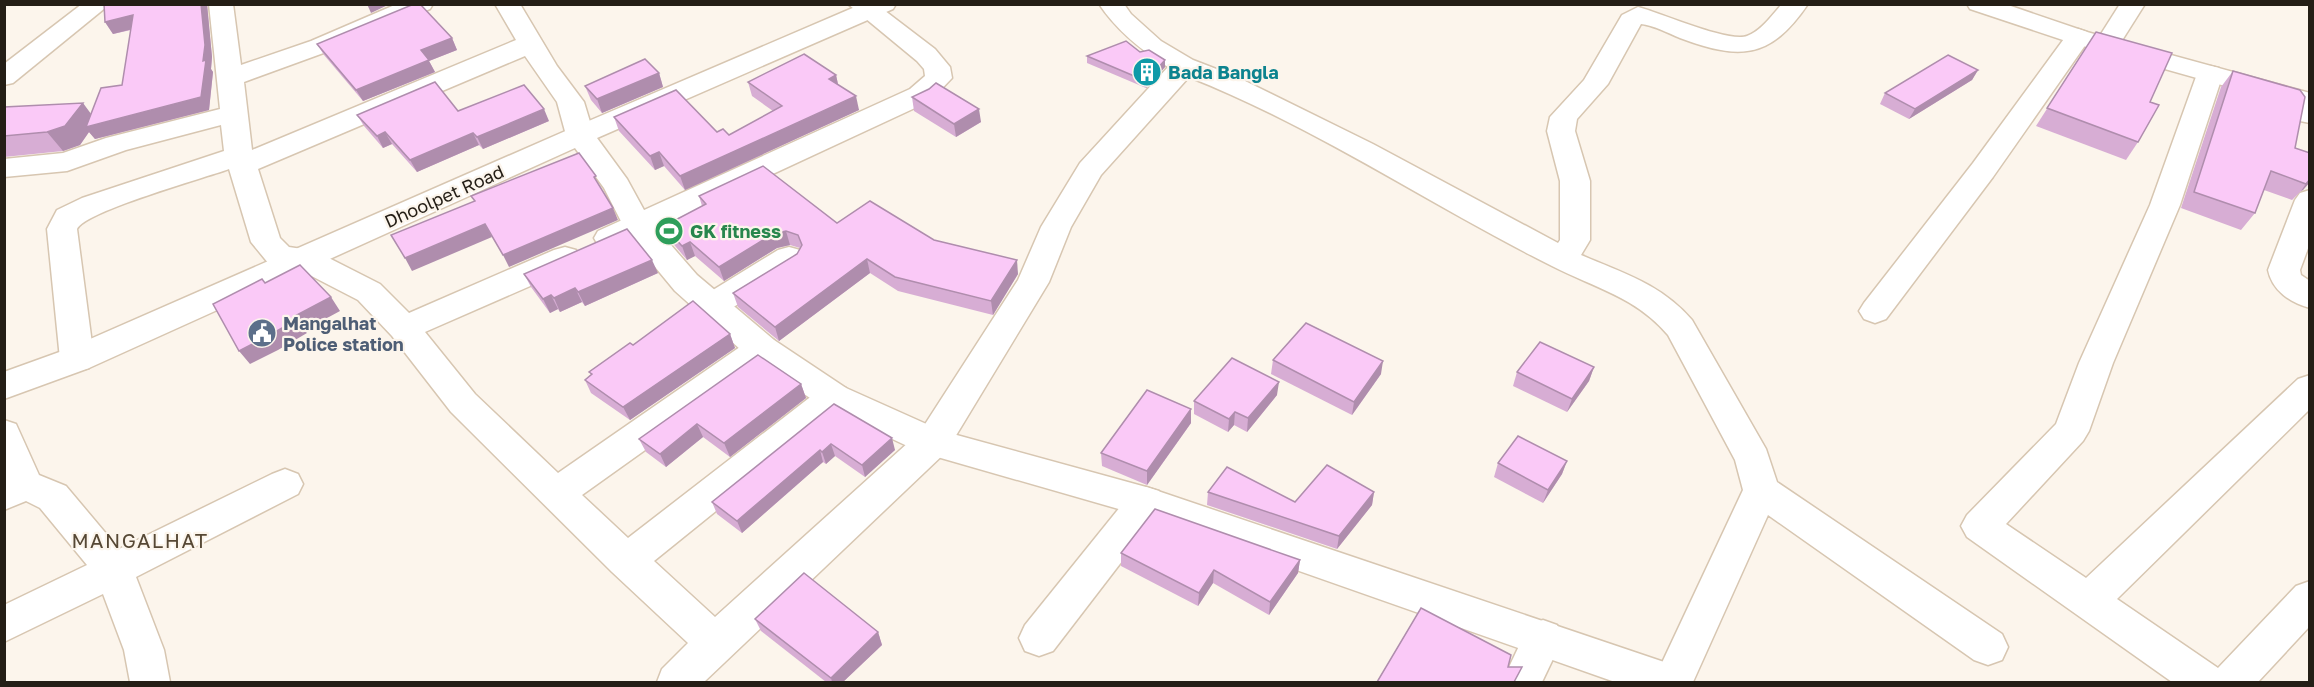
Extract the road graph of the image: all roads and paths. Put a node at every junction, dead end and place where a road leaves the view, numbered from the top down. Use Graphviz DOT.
graph roads {
  1 [pos="98,4"];
  2 [pos="221,4"];
  3 [pos="421,4"];
  4 [pos="507,4"];
  5 [pos="1796,4"];
  6 [pos="1979,4"];
  7 [pos="2133,4"];
  8 [pos="871,7"];
  9 [pos="1122,8"];
  10 [pos="2078,37"];
  11 [pos="532,43"];
  12 [pos="2107,45"];
  13 [pos="1184,66"];
  14 [pos="2210,74"];
  15 [pos="4,78"];
  16 [pos="231,78"];
  17 [pos="2306,106"];
  18 [pos="235,113"];
  19 [pos="580,135"];
  20 [pos="241,161"];
  21 [pos="4,168"];
  22 [pos="2310,200"];
  23 [pos="638,226"];
  24 [pos="789,258"];
  25 [pos="304,259"];
  26 [pos="1563,259"];
  27 [pos="2310,297"];
  28 [pos="711,306"];
  29 [pos="1875,311"];
  30 [pos="404,328"];
  31 [pos="762,349"];
  32 [pos="77,359"];
  33 [pos="4,386"];
  34 [pos="2310,388"];
  35 [pos="834,397"];
  36 [pos="4,434"];
  37 [pos="933,442"];
  38 [pos="285,483"];
  39 [pos="15,490"];
  40 [pos="1761,490"];
  41 [pos="556,494"];
  42 [pos="1146,502"];
  43 [pos="626,561"];
  44 [pos="113,569"];
  45 [pos="2310,598"];
  46 [pos="2089,601"];
  47 [pos="4,626"];
  48 [pos="1039,638"];
  49 [pos="1543,638"];
  50 [pos="715,643"];
  51 [pos="1988,647"];
  52 [pos="150,682"];
  53 [pos="677,682"];
  54 [pos="1522,682"];
  55 [pos="1667,682"];
  56 [pos="1673,682"];
  57 [pos="2205,682"];
  58 [pos="2232,682"];
  1 -- 15 [label="street"];
  2 -- 16 [label="street"];
  3 -- 16 [label="street"];
  4 -- 11 [label="street"];
  5 -- 26 [label="street"];
  6 -- 10 [label="street"];
  7 -- 12 [label="street"];
  8 -- 19 [label="street, Dhoolpet Road"];
  8 -- 23 [label="street"];
  9 -- 13 [label="street"];
  10 -- 12 [label="street"];
  10 -- 29 [label="street"];
  11 -- 19 [label="street"];
  11 -- 20 [label="street"];
  12 -- 14 [label="street"];
  13 -- 26 [label="street"];
  13 -- 37 [label="street"];
  14 -- 17 [label="street"];
  14 -- 46 [label="street"];
  16 -- 18 [label="street"];
  18 -- 20 [label="street"];
  18 -- 21 [label="street"];
  19 -- 23 [label="street"];
  19 -- 25 [label="street, Dhoolpet Road"];
  20 -- 25 [label="street"];
  20 -- 32 [label="street"];
  22 -- 27 [label="street"];
  23 -- 28 [label="street"];
  23 -- 30 [label="street"];
  24 -- 28 [label="street"];
  25 -- 30 [label="street"];
  25 -- 32 [label="street, Dhoolpet Road"];
  26 -- 40 [label="street"];
  28 -- 31 [label="street"];
  30 -- 41 [label="street"];
  31 -- 35 [label="street"];
  31 -- 41 [label="street"];
  32 -- 33 [label="street, Dhoolpet Road"];
  34 -- 46 [label="street"];
  35 -- 37 [label="street"];
  35 -- 43 [label="street"];
  36 -- 39 [label="street"];
  37 -- 42 [label="street"];
  37 -- 50 [label="street"];
  38 -- 44 [label="street"];
  39 -- 44 [label="street"];
  40 -- 51 [label="street"];
  40 -- 56 [label="street"];
  41 -- 43 [label="street"];
  42 -- 48 [label="street"];
  42 -- 49 [label="street"];
  43 -- 50 [label="street"];
  44 -- 47 [label="street"];
  44 -- 52 [label="street"];
  45 -- 58 [label="street"];
  46 -- 57 [label="street"];
  49 -- 54 [label="street"];
  49 -- 55 [label="street"];
  50 -- 53 [label="street"];
}
